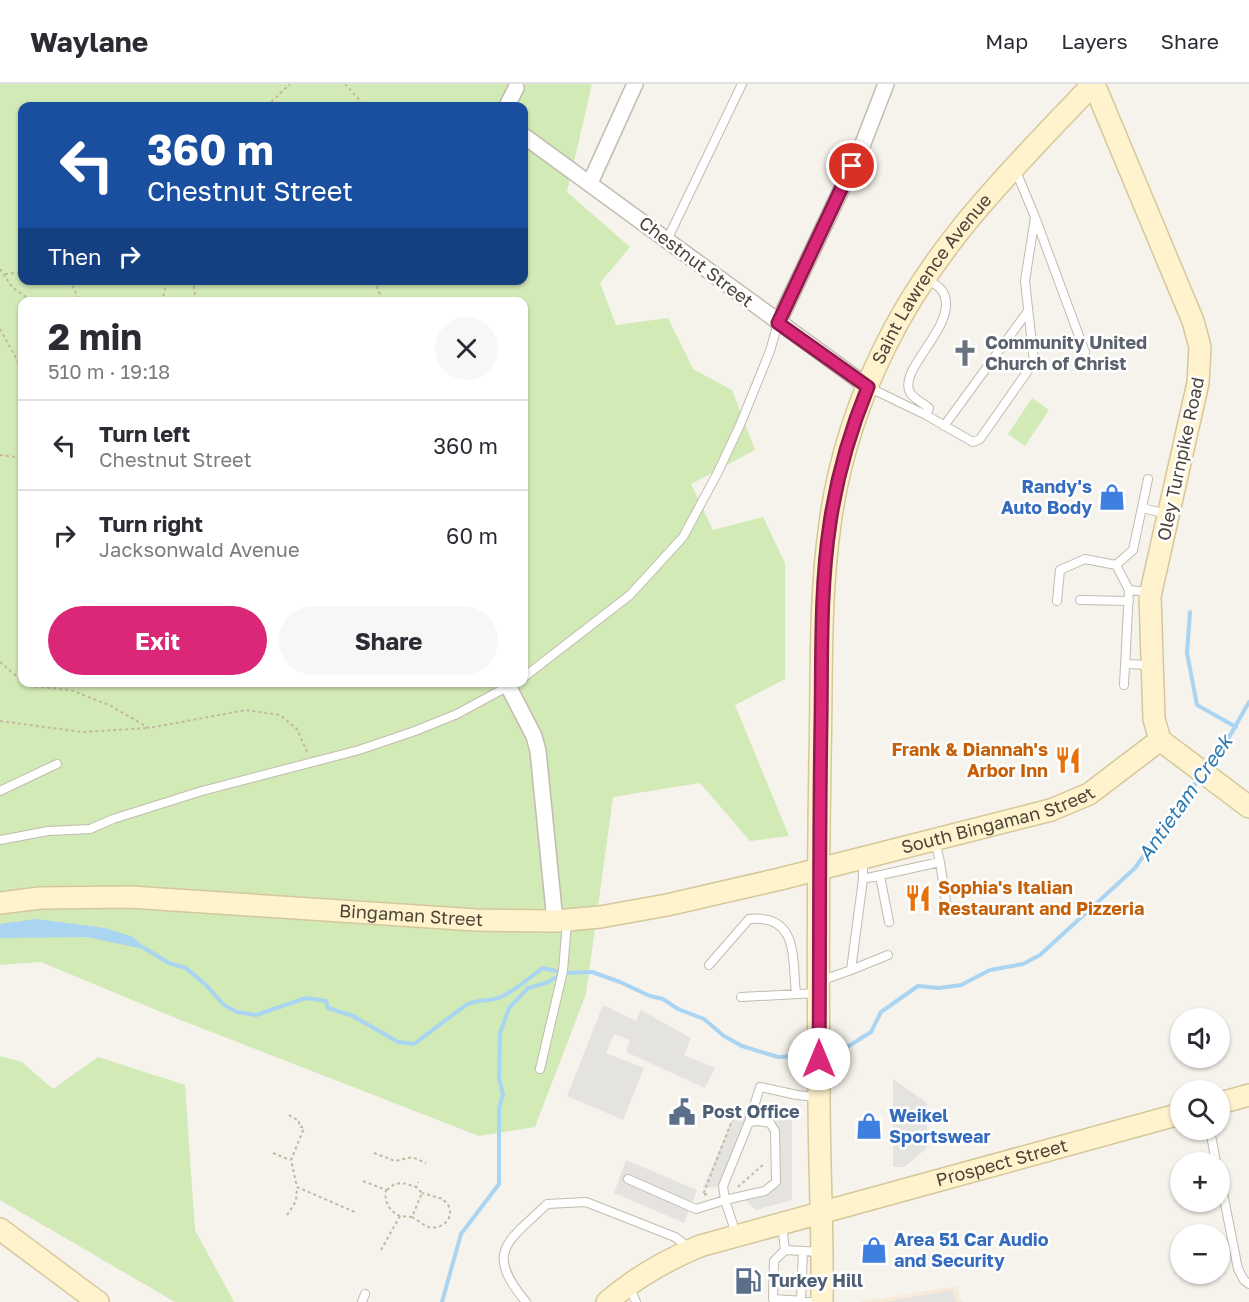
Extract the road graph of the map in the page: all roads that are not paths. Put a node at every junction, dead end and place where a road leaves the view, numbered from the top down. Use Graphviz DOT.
graph roads {
  1 [pos="635,84"];
  2 [pos="742,84"];
  3 [pos="886,84"];
  4 [pos="1094,84"];
  5 [pos="516,88"];
  6 [pos="509,102"];
  7 [pos="528,139"];
  8 [pos="1015,168"];
  9 [pos="590,183"];
  10 [pos="1035,217"];
  11 [pos="667,240"];
  12 [pos="924,277"];
  13 [pos="1028,311"];
  14 [pos="778,323"];
  15 [pos="1084,352"];
  16 [pos="868,387"];
  17 [pos="926,415"];
  18 [pos="944,426"];
  19 [pos="1148,479"];
  20 [pos="1142,508"];
  21 [pos="1169,514"];
  22 [pos="1116,565"];
  23 [pos="1130,590"];
  24 [pos="1152,592"];
  25 [pos="1080,600"];
  26 [pos="1057,601"];
  27 [pos="1129,601"];
  28 [pos="1125,664"];
  29 [pos="1152,666"];
  30 [pos="528,674"];
  31 [pos="1124,685"];
  32 [pos="505,687"];
  33 [pos="511,687"];
  34 [pos="1160,740"];
  35 [pos="57,764"];
  36 [pos="0,791"];
  37 [pos="1249,807"];
  38 [pos="0,840"];
  39 [pos="934,840"];
  40 [pos="863,858"];
  41 [pos="939,862"];
  42 [pos="819,868"];
  43 [pos="880,876"];
  44 [pos="863,879"];
  45 [pos="0,903"];
  46 [pos="947,908"];
  47 [pos="561,920"];
  48 [pos="889,922"];
  49 [pos="888,955"];
  50 [pos="709,965"];
  51 [pos="851,970"];
  52 [pos="819,987"];
  53 [pos="796,994"];
  54 [pos="741,998"];
  55 [pos="540,1069"];
  56 [pos="819,1087"];
  57 [pos="1249,1095"];
  58 [pos="1230,1101"];
  59 [pos="1170,1117"];
  60 [pos="749,1122"];
  61 [pos="628,1179"];
  62 [pos="725,1200"];
  63 [pos="823,1212"];
  64 [pos="1227,1212"];
  65 [pos="781,1223"];
  66 [pos="0,1229"];
  67 [pos="736,1236"];
  68 [pos="691,1250"];
  69 [pos="785,1250"];
  70 [pos="813,1252"];
  71 [pos="1249,1284"];
  72 [pos="633,1293"];
  73 [pos="98,1302"];
  74 [pos="526,1302"];
  75 [pos="607,1302"];
  76 [pos="815,1302"];
  1 -- 9 [label="street"];
  2 -- 11 [label="lane"];
  3 -- 14 [label="street"];
  4 -- 8 [label="street, Saint Lawrence Avenue"];
  4 -- 21 [label="street, Oley Turnpike Road"];
  5 -- 6 [label="street"];
  7 -- 9 [label="street, Chestnut Street"];
  8 -- 10 [label="lane"];
  8 -- 12 [label="street, Saint Lawrence Avenue"];
  9 -- 11 [label="street, Chestnut Street"];
  10 -- 13 [label="lane"];
  10 -- 15 [label="lane"];
  11 -- 14 [label="street, Chestnut Street"];
  12 -- 16 [label="street, Saint Lawrence Avenue"];
  12 -- 17 [label="lane"];
  13 -- 18 [label="lane"];
  13 -- 18 [label="lane"];
  14 -- 16 [label="street, Chestnut Street"];
  14 -- 30 [label="lane"];
  16 -- 17 [label="lane"];
  16 -- 42 [label="street, Saint Lawrence Avenue"];
  17 -- 18 [label="lane"];
  19 -- 20 [label="lane"];
  20 -- 21 [label="lane"];
  20 -- 22 [label="lane"];
  21 -- 24 [label="street, Oley Turnpike Road"];
  22 -- 23 [label="lane"];
  22 -- 26 [label="lane"];
  23 -- 24 [label="lane"];
  23 -- 27 [label="lane"];
  24 -- 29 [label="street, Oley Turnpike Road"];
  25 -- 27 [label="lane"];
  27 -- 28 [label="lane"];
  28 -- 29 [label="lane"];
  28 -- 31 [label="lane"];
  29 -- 34 [label="street, Oley Turnpike Road"];
  32 -- 38 [label="lane"];
  33 -- 47 [label="street"];
  34 -- 37 [label="street"];
  34 -- 39 [label="street, South Bingaman Street"];
  35 -- 36 [label="lane"];
  39 -- 40 [label="street, South Bingaman Street"];
  39 -- 41 [label="lane"];
  40 -- 42 [label="street, South Bingaman Street"];
  40 -- 44 [label="lane"];
  41 -- 43 [label="lane"];
  41 -- 46 [label="lane"];
  42 -- 47 [label="street, Bingaman Street"];
  42 -- 52 [label="street, Saint Lawrence Avenue"];
  43 -- 44 [label="lane"];
  43 -- 48 [label="lane"];
  44 -- 51 [label="lane"];
  45 -- 47 [label="street, Bingaman Street"];
  47 -- 55 [label="lane"];
  49 -- 51 [label="lane"];
  50 -- 53 [label="lane"];
  51 -- 52 [label="lane"];
  52 -- 53 [label="lane"];
  52 -- 56 [label="street, Saint Lawrence Avenue"];
  53 -- 54 [label="lane"];
  56 -- 60 [label="lane"];
  56 -- 63 [label="street, Saint Lawrence Avenue"];
  57 -- 58 [label="street"];
  59 -- 63 [label="street, Prospect Street"];
  60 -- 62 [label="lane"];
  60 -- 62 [label="lane"];
  61 -- 62 [label="lane"];
  62 -- 67 [label="lane"];
  63 -- 65 [label="street, Prospect Street"];
  63 -- 70 [label="street, Saint Lawrence Avenue"];
  64 -- 71 [label="lane"];
  65 -- 67 [label="street, Prospect Street"];
  65 -- 69 [label="lane"];
  66 -- 73 [label="street"];
  67 -- 68 [label="street, Prospect Street"];
  68 -- 72 [label="street, Prospect Street"];
  68 -- 74 [label="lane"];
  69 -- 70 [label="lane"];
  69 -- 76 [label="lane"];
  70 -- 76 [label="street, Saint Lawrence Avenue"];
  72 -- 75 [label="street, Prospect Street"];
}
